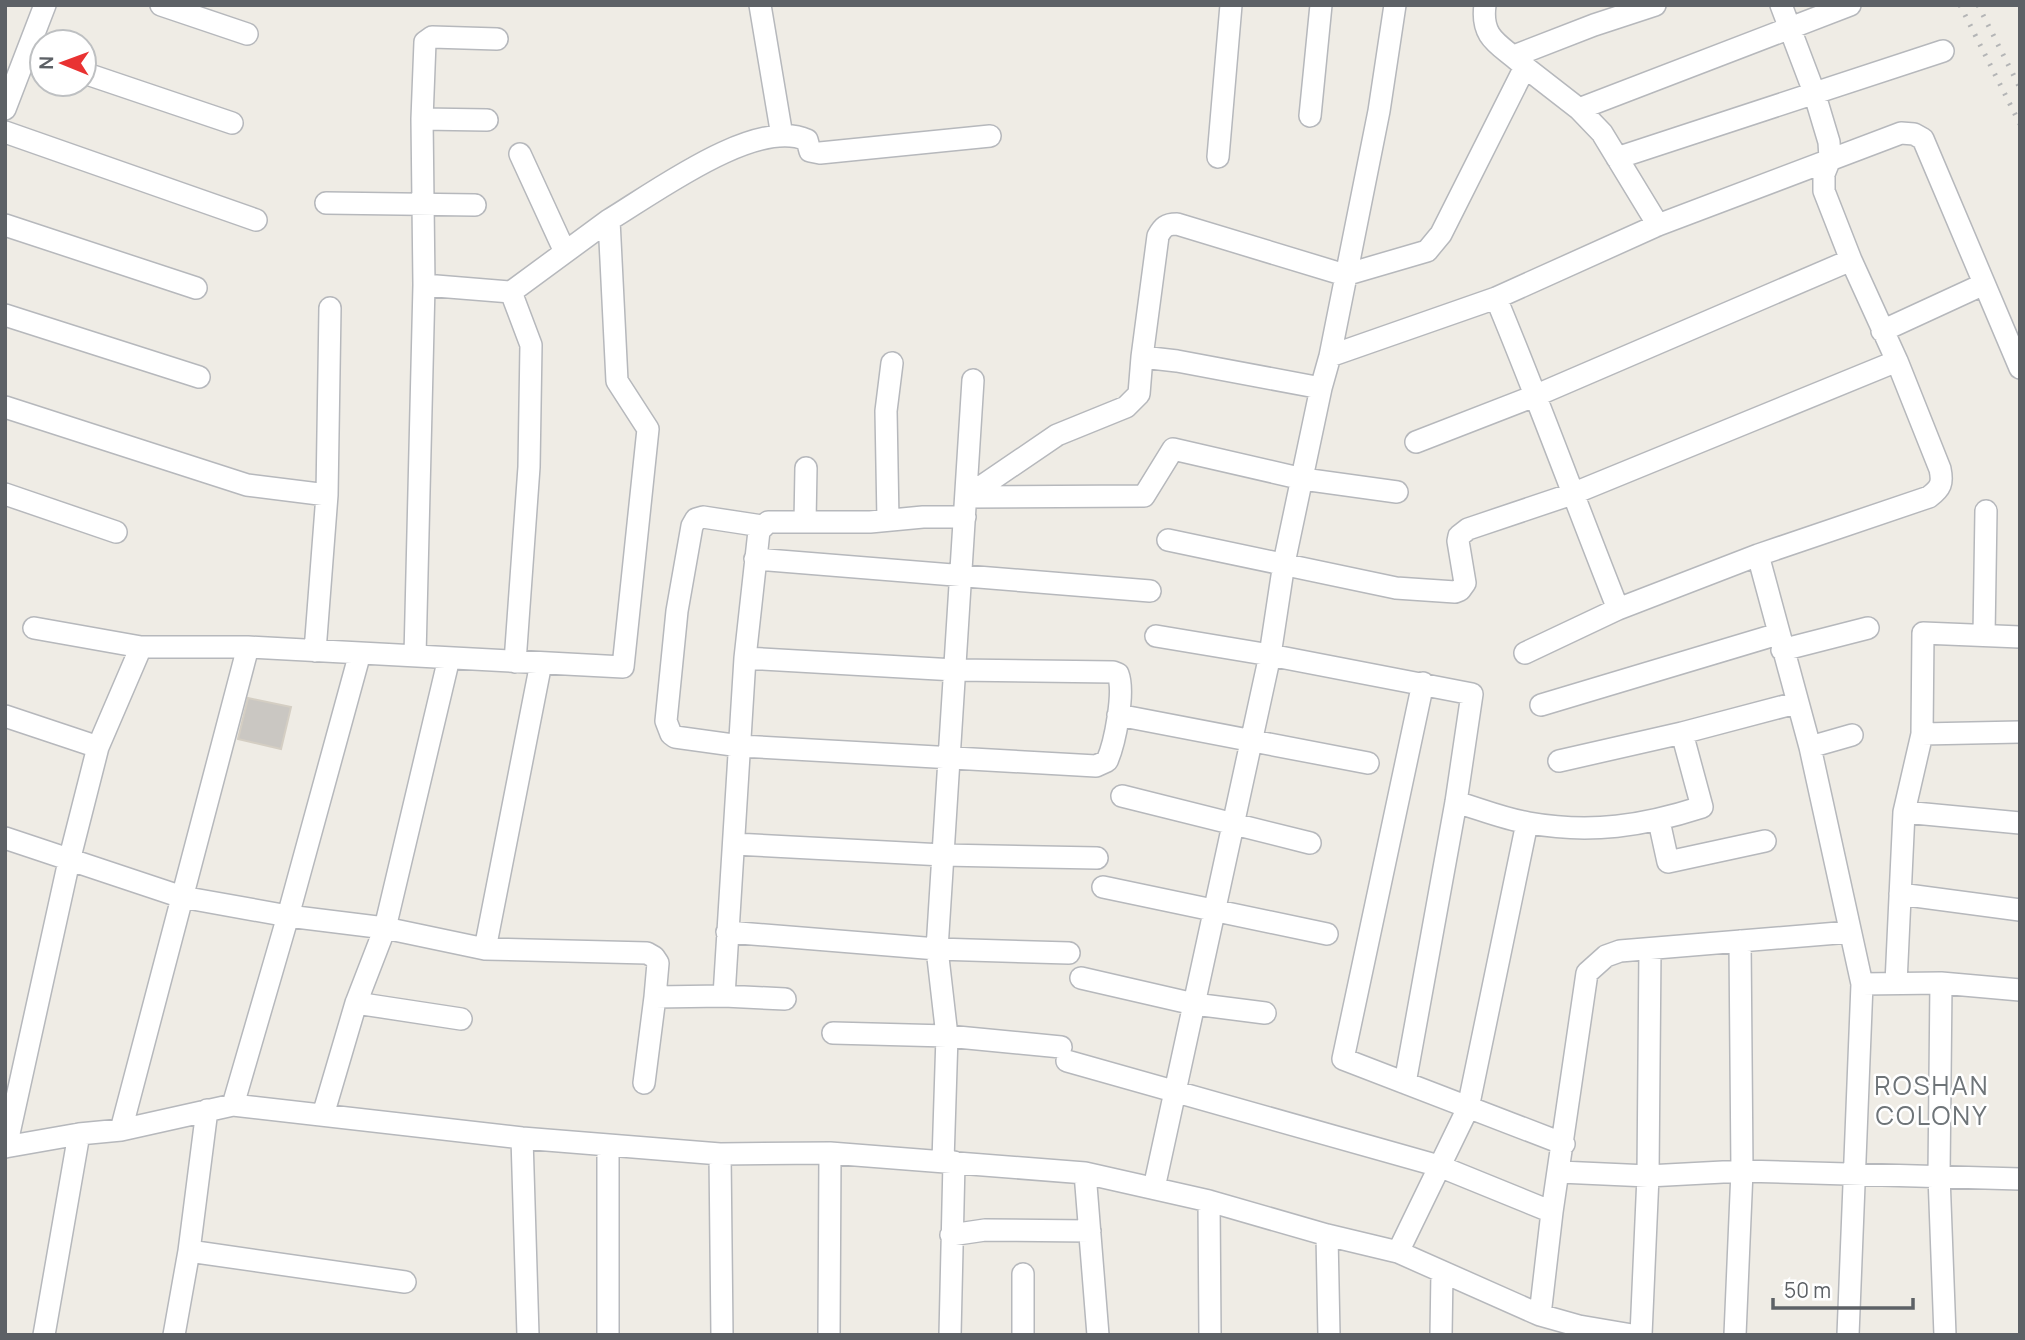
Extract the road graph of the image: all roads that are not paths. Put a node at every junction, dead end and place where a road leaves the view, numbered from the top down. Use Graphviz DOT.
graph roads {
  1 [pos="45,5"];
  2 [pos="161,5"];
  3 [pos="760,5"];
  4 [pos="1231,5"];
  5 [pos="1321,5"];
  6 [pos="1395,5"];
  7 [pos="1485,5"];
  8 [pos="1655,5"];
  9 [pos="1781,5"];
  10 [pos="1850,5"];
  11 [pos="1789,27"];
  12 [pos="40,28"];
  13 [pos="247,34"];
  14 [pos="497,39"];
  15 [pos="1943,51"];
  16 [pos="1519,62"];
  17 [pos="28,67"];
  18 [pos="98,78"];
  19 [pos="1814,92"];
  20 [pos="5,109"];
  21 [pos="1579,109"];
  22 [pos="1310,116"];
  23 [pos="422,119"];
  24 [pos="487,121"];
  25 [pos="232,122"];
  26 [pos="5,132"];
  27 [pos="782,136"];
  28 [pos="990,136"];
  29 [pos="520,154"];
  30 [pos="1218,157"];
  31 [pos="1617,158"];
  32 [pos="1830,159"];
  33 [pos="326,202"];
  34 [pos="423,204"];
  35 [pos="475,205"];
  36 [pos="256,220"];
  37 [pos="610,220"];
  38 [pos="5,225"];
  39 [pos="1658,225"];
  40 [pos="565,252"];
  41 [pos="1851,260"];
  42 [pos="1345,275"];
  43 [pos="1984,284"];
  44 [pos="424,285"];
  45 [pos="196,288"];
  46 [pos="511,292"];
  47 [pos="1496,298"];
  48 [pos="330,308"];
  49 [pos="5,315"];
  50 [pos="1882,331"];
  51 [pos="1330,356"];
  52 [pos="1142,357"];
  53 [pos="1897,361"];
  54 [pos="892,363"];
  55 [pos="2020,368"];
  56 [pos="199,377"];
  57 [pos="973,380"];
  58 [pos="1321,388"];
  59 [pos="1537,395"];
  60 [pos="5,407"];
  61 [pos="1416,442"];
  62 [pos="806,468"];
  63 [pos="1303,479"];
  64 [pos="1398,492"];
  65 [pos="5,494"];
  66 [pos="1572,494"];
  67 [pos="327,495"];
  68 [pos="965,507"];
  69 [pos="1986,511"];
  70 [pos="888,520"];
  71 [pos="805,522"];
  72 [pos="762,526"];
  73 [pos="116,532"];
  74 [pos="1168,540"];
  75 [pos="1758,555"];
  76 [pos="755,559"];
  77 [pos="1284,563"];
  78 [pos="961,576"];
  79 [pos="1150,591"];
  80 [pos="1618,609"];
  81 [pos="34,628"];
  82 [pos="1868,628"];
  83 [pos="1984,635"];
  84 [pos="1156,636"];
  85 [pos="2020,637"];
  86 [pos="1780,642"];
  87 [pos="141,647"];
  88 [pos="248,647"];
  89 [pos="315,651"];
  90 [pos="360,653"];
  91 [pos="1525,653"];
  92 [pos="1270,655"];
  93 [pos="415,656"];
  94 [pos="449,658"];
  95 [pos="745,658"];
  96 [pos="515,662"];
  97 [pos="541,663"];
  98 [pos="955,670"];
  99 [pos="1423,683"];
  100 [pos="1796,703"];
  101 [pos="1541,705"];
  102 [pos="5,716"];
  103 [pos="1118,716"];
  104 [pos="2020,732"];
  105 [pos="1682,733"];
  106 [pos="1922,734"];
  107 [pos="1852,735"];
  108 [pos="1252,739"];
  109 [pos="740,746"];
  110 [pos="98,747"];
  111 [pos="1810,747"];
  112 [pos="950,757"];
  113 [pos="1559,761"];
  114 [pos="1368,763"];
  115 [pos="1122,796"];
  116 [pos="1456,802"];
  117 [pos="1903,812"];
  118 [pos="1659,821"];
  119 [pos="1527,823"];
  120 [pos="2020,823"];
  121 [pos="1234,824"];
  122 [pos="5,838"];
  123 [pos="1765,841"];
  124 [pos="1310,843"];
  125 [pos="734,844"];
  126 [pos="943,855"];
  127 [pos="1097,858"];
  128 [pos="69,861"];
  129 [pos="1103,887"];
  130 [pos="1900,894"];
  131 [pos="181,897"];
  132 [pos="1214,910"];
  133 [pos="2020,910"];
  134 [pos="288,916"];
  135 [pos="385,928"];
  136 [pos="727,932"];
  137 [pos="1850,932"];
  138 [pos="1327,934"];
  139 [pos="1740,941"];
  140 [pos="937,948"];
  141 [pos="485,949"];
  142 [pos="1650,949"];
  143 [pos="1069,953"];
  144 [pos="1081,978"];
  145 [pos="1896,983"];
  146 [pos="1941,983"];
  147 [pos="1862,984"];
  148 [pos="2020,990"];
  149 [pos="724,996"];
  150 [pos="655,997"];
  151 [pos="785,999"];
  152 [pos="356,1003"];
  153 [pos="1194,1004"];
  154 [pos="1265,1013"];
  155 [pos="461,1018"];
  156 [pos="833,1033"];
  157 [pos="947,1036"];
  158 [pos="645,1083"];
  159 [pos="1405,1083"];
  160 [pos="1176,1090"];
  161 [pos="233,1104"];
  162 [pos="1468,1108"];
  163 [pos="207,1110"];
  164 [pos="323,1115"];
  165 [pos="121,1130"];
  166 [pos="79,1134"];
  167 [pos="522,1138"];
  168 [pos="608,1144"];
  169 [pos="1564,1144"];
  170 [pos="6,1147"];
  171 [pos="830,1153"];
  172 [pos="720,1154"];
  173 [pos="948,1162"];
  174 [pos="1438,1166"];
  175 [pos="1742,1171"];
  176 [pos="1560,1172"];
  177 [pos="1085,1173"];
  178 [pos="1854,1173"];
  179 [pos="1648,1176"];
  180 [pos="1939,1176"];
  181 [pos="2020,1179"];
  182 [pos="1154,1188"];
  183 [pos="1209,1201"];
  184 [pos="1552,1212"];
  185 [pos="1090,1231"];
  186 [pos="951,1235"];
  187 [pos="1327,1236"];
  188 [pos="189,1251"];
  189 [pos="1398,1252"];
  190 [pos="1442,1272"];
  191 [pos="1023,1274"];
  192 [pos="405,1282"];
  193 [pos="1540,1315"];
  194 [pos="1579,1330"];
  195 [pos="44,1335"];
  196 [pos="174,1335"];
  197 [pos="528,1335"];
  198 [pos="608,1335"];
  199 [pos="722,1335"];
  200 [pos="829,1335"];
  201 [pos="950,1335"];
  202 [pos="1023,1335"];
  203 [pos="1098,1335"];
  204 [pos="1210,1335"];
  205 [pos="1329,1335"];
  206 [pos="1441,1335"];
  207 [pos="1632,1335"];
  208 [pos="1640,1335"];
  209 [pos="1735,1335"];
  210 [pos="1848,1335"];
  211 [pos="1945,1335"];
  1 -- 12 [label="street"];
  2 -- 13 [label="street"];
  3 -- 27 [label="street"];
  4 -- 30 [label="street"];
  5 -- 22 [label="street"];
  6 -- 42 [label="street"];
  7 -- 16 [label="street"];
  8 -- 16 [label="street"];
  9 -- 11 [label="street"];
  10 -- 11 [label="street"];
  11 -- 19 [label="street"];
  11 -- 21 [label="street"];
  14 -- 23 [label="street"];
  15 -- 19 [label="street"];
  16 -- 21 [label="street"];
  16 -- 42 [label="street"];
  17 -- 20 [label="street"];
  18 -- 25 [label="street"];
  19 -- 31 [label="street"];
  19 -- 32 [label="street"];
  21 -- 31 [label="street"];
  23 -- 24 [label="street"];
  23 -- 34 [label="street"];
  26 -- 36 [label="street"];
  27 -- 28 [label="street"];
  27 -- 37 [label="street"];
  29 -- 40 [label="street"];
  31 -- 39 [label="street"];
  32 -- 39 [label="street"];
  32 -- 41 [label="street"];
  32 -- 43 [label="street"];
  33 -- 34 [label="street"];
  34 -- 35 [label="street"];
  34 -- 44 [label="street"];
  37 -- 40 [label="street"];
  37 -- 97 [label="street"];
  38 -- 45 [label="street"];
  39 -- 47 [label="street"];
  40 -- 46 [label="street"];
  41 -- 50 [label="street"];
  41 -- 59 [label="street"];
  42 -- 51 [label="street"];
  42 -- 52 [label="street"];
  43 -- 50 [label="street"];
  43 -- 55 [label="street"];
  44 -- 46 [label="street"];
  44 -- 93 [label="street"];
  46 -- 96 [label="street"];
  47 -- 51 [label="street"];
  47 -- 59 [label="street"];
  48 -- 67 [label="street"];
  49 -- 56 [label="street"];
  50 -- 53 [label="street"];
  51 -- 58 [label="street"];
  52 -- 58 [label="street"];
  52 -- 68 [label="street"];
  53 -- 66 [label="street"];
  53 -- 75 [label="street"];
  54 -- 70 [label="street"];
  57 -- 68 [label="street"];
  58 -- 63 [label="street"];
  59 -- 61 [label="street"];
  59 -- 66 [label="street"];
  60 -- 67 [label="street"];
  62 -- 71 [label="street"];
  63 -- 64 [label="street"];
  63 -- 68 [label="street"];
  63 -- 77 [label="street"];
  65 -- 73 [label="street"];
  66 -- 77 [label="street"];
  66 -- 80 [label="street"];
  67 -- 89 [label="street"];
  68 -- 70 [label="street"];
  68 -- 78 [label="street"];
  69 -- 83 [label="street"];
  70 -- 71 [label="street"];
  71 -- 72 [label="street"];
  72 -- 76 [label="street"];
  72 -- 109 [label="street"];
  74 -- 77 [label="street"];
  75 -- 80 [label="street"];
  75 -- 86 [label="street"];
  76 -- 78 [label="street"];
  76 -- 95 [label="street"];
  77 -- 92 [label="street"];
  78 -- 79 [label="street"];
  78 -- 98 [label="street"];
  80 -- 91 [label="street"];
  81 -- 87 [label="street"];
  82 -- 86 [label="street"];
  83 -- 85 [label="street"];
  83 -- 106 [label="street"];
  84 -- 92 [label="street"];
  86 -- 100 [label="street"];
  86 -- 101 [label="street"];
  87 -- 88 [label="street"];
  87 -- 110 [label="street"];
  88 -- 89 [label="street"];
  88 -- 131 [label="street"];
  89 -- 90 [label="street"];
  90 -- 93 [label="street"];
  90 -- 134 [label="street"];
  92 -- 99 [label="street"];
  92 -- 108 [label="street"];
  93 -- 94 [label="street"];
  94 -- 96 [label="street"];
  94 -- 135 [label="street"];
  95 -- 98 [label="street"];
  95 -- 109 [label="street"];
  96 -- 97 [label="street"];
  97 -- 141 [label="street"];
  98 -- 103 [label="street"];
  98 -- 112 [label="street"];
  99 -- 116 [label="street"];
  99 -- 159 [label="street"];
  100 -- 105 [label="street"];
  100 -- 111 [label="street"];
  102 -- 110 [label="street"];
  103 -- 108 [label="street"];
  103 -- 112 [label="street"];
  104 -- 106 [label="street"];
  105 -- 113 [label="street"];
  105 -- 118 [label="street"];
  106 -- 117 [label="street"];
  107 -- 111 [label="street"];
  108 -- 114 [label="street"];
  108 -- 121 [label="street"];
  109 -- 112 [label="street"];
  109 -- 125 [label="street"];
  110 -- 128 [label="street"];
  111 -- 137 [label="street"];
  112 -- 126 [label="street"];
  115 -- 121 [label="street"];
  116 -- 119 [label="street"];
  116 -- 159 [label="street"];
  117 -- 120 [label="street"];
  117 -- 130 [label="street"];
  118 -- 119 [label="street"];
  118 -- 123 [label="street"];
  119 -- 162 [label="street"];
  121 -- 124 [label="street"];
  121 -- 132 [label="street"];
  122 -- 128 [label="street"];
  125 -- 126 [label="street"];
  125 -- 136 [label="street"];
  126 -- 127 [label="street"];
  126 -- 140 [label="street"];
  128 -- 131 [label="street"];
  128 -- 170 [label="street"];
  129 -- 132 [label="street"];
  130 -- 133 [label="street"];
  130 -- 145 [label="street"];
  131 -- 134 [label="street"];
  131 -- 165 [label="street"];
  132 -- 138 [label="street"];
  132 -- 153 [label="street"];
  134 -- 135 [label="street"];
  134 -- 161 [label="street"];
  135 -- 141 [label="street"];
  135 -- 152 [label="street"];
  136 -- 140 [label="street"];
  136 -- 149 [label="street"];
  137 -- 139 [label="street"];
  137 -- 147 [label="street"];
  139 -- 142 [label="street"];
  139 -- 175 [label="street"];
  140 -- 143 [label="street"];
  140 -- 157 [label="street"];
  141 -- 150 [label="street"];
  142 -- 169 [label="street"];
  142 -- 179 [label="street"];
  144 -- 153 [label="street"];
  145 -- 146 [label="street"];
  145 -- 147 [label="street"];
  146 -- 148 [label="street"];
  146 -- 180 [label="street"];
  147 -- 178 [label="street"];
  149 -- 150 [label="street"];
  149 -- 151 [label="street"];
  150 -- 158 [label="street"];
  152 -- 155 [label="street"];
  152 -- 164 [label="street"];
  153 -- 154 [label="street"];
  153 -- 160 [label="street"];
  156 -- 157 [label="street"];
  157 -- 160 [label="street"];
  157 -- 173 [label="street"];
  159 -- 162 [label="street"];
  160 -- 174 [label="street"];
  160 -- 182 [label="street"];
  161 -- 163 [label="street"];
  161 -- 164 [label="street"];
  162 -- 169 [label="street"];
  162 -- 174 [label="street"];
  163 -- 165 [label="street"];
  163 -- 188 [label="street"];
  164 -- 167 [label="street"];
  165 -- 166 [label="street"];
  166 -- 170 [label="street"];
  166 -- 195 [label="street"];
  167 -- 168 [label="street"];
  167 -- 197 [label="street"];
  168 -- 172 [label="street"];
  168 -- 198 [label="street"];
  169 -- 176 [label="street"];
  171 -- 172 [label="street"];
  171 -- 173 [label="street"];
  171 -- 200 [label="street"];
  172 -- 199 [label="street"];
  173 -- 177 [label="street"];
  173 -- 186 [label="street"];
  174 -- 184 [label="street"];
  174 -- 189 [label="street"];
  175 -- 178 [label="street"];
  175 -- 179 [label="street"];
  175 -- 209 [label="street"];
  176 -- 179 [label="street"];
  176 -- 184 [label="street"];
  177 -- 182 [label="street"];
  177 -- 185 [label="street"];
  178 -- 180 [label="street"];
  178 -- 210 [label="street"];
  179 -- 208 [label="street"];
  180 -- 181 [label="street"];
  180 -- 211 [label="street"];
  182 -- 183 [label="street"];
  183 -- 187 [label="street"];
  183 -- 204 [label="street"];
  184 -- 193 [label="street"];
  185 -- 186 [label="street"];
  185 -- 203 [label="street"];
  186 -- 201 [label="street"];
  187 -- 189 [label="street"];
  187 -- 205 [label="street"];
  188 -- 192 [label="street"];
  188 -- 196 [label="street"];
  189 -- 190 [label="street"];
  190 -- 193 [label="street"];
  190 -- 206 [label="street"];
  191 -- 202 [label="street"];
  193 -- 194 [label="street"];
  194 -- 207 [label="street"];
}
